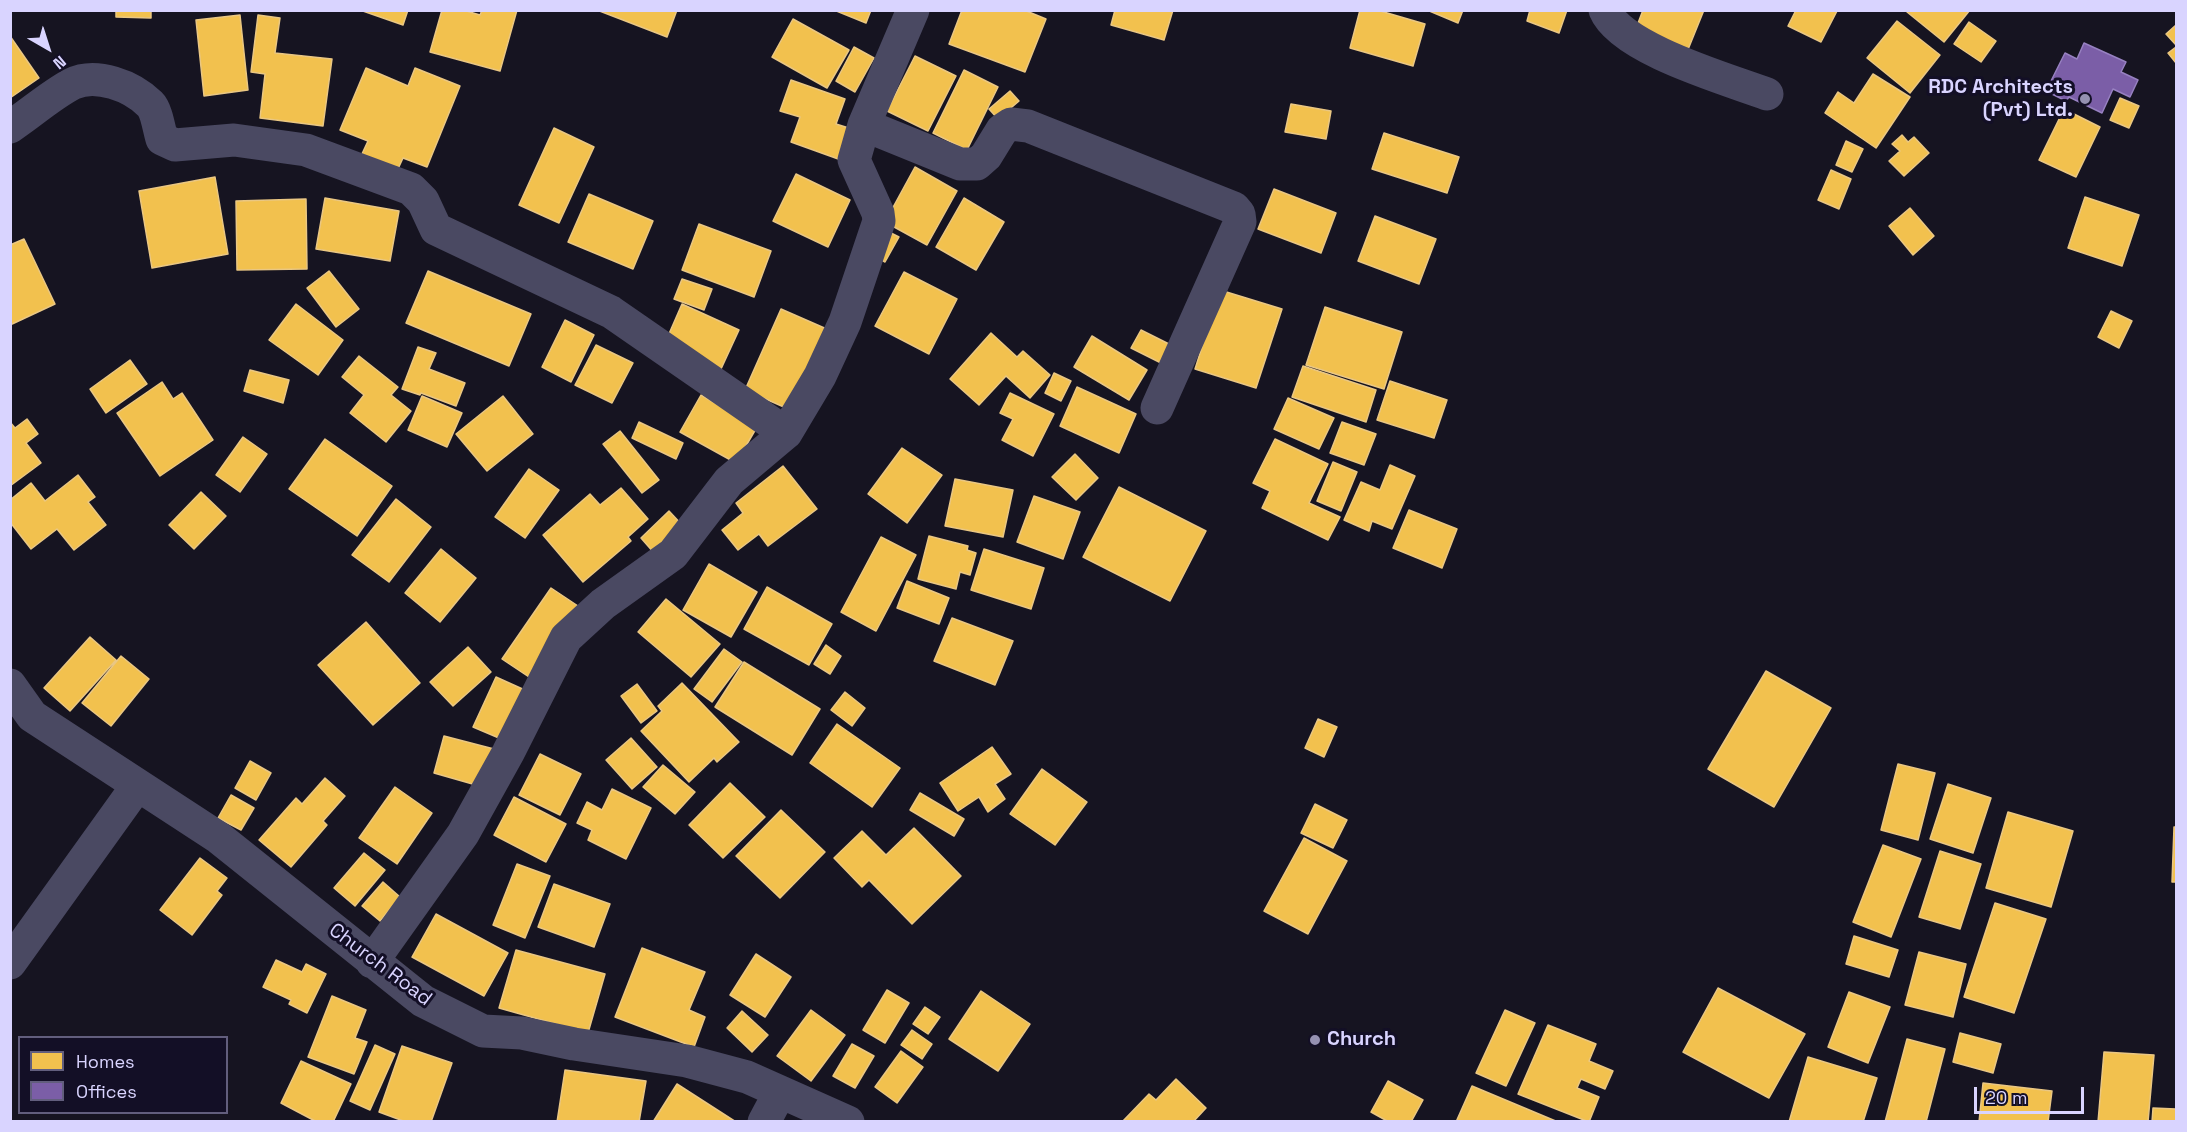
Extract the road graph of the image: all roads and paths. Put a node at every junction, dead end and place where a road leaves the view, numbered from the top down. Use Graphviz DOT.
graph roads {
  1 [pos="913,10"];
  2 [pos="1605,10"];
  3 [pos="1767,94"];
  4 [pos="864,125"];
  5 [pos="10,127"];
  6 [pos="1157,408"];
  7 [pos="786,433"];
  8 [pos="10,685"];
  9 [pos="137,786"];
  10 [pos="372,962"];
  11 [pos="10,963"];
  12 [pos="780,1092"];
  13 [pos="764,1122"];
  14 [pos="848,1122"];
  1 -- 4 [label="street"];
  2 -- 3 [label="street"];
  4 -- 6 [label="street"];
  4 -- 7 [label="street"];
  5 -- 7 [label="street"];
  7 -- 10 [label="street"];
  8 -- 9 [label="street, Church Road"];
  9 -- 10 [label="street, Church Road"];
  9 -- 11 [label="street"];
  10 -- 12 [label="street, Church Road"];
  12 -- 13 [label="street"];
  12 -- 14 [label="street, Church Road"];
}
